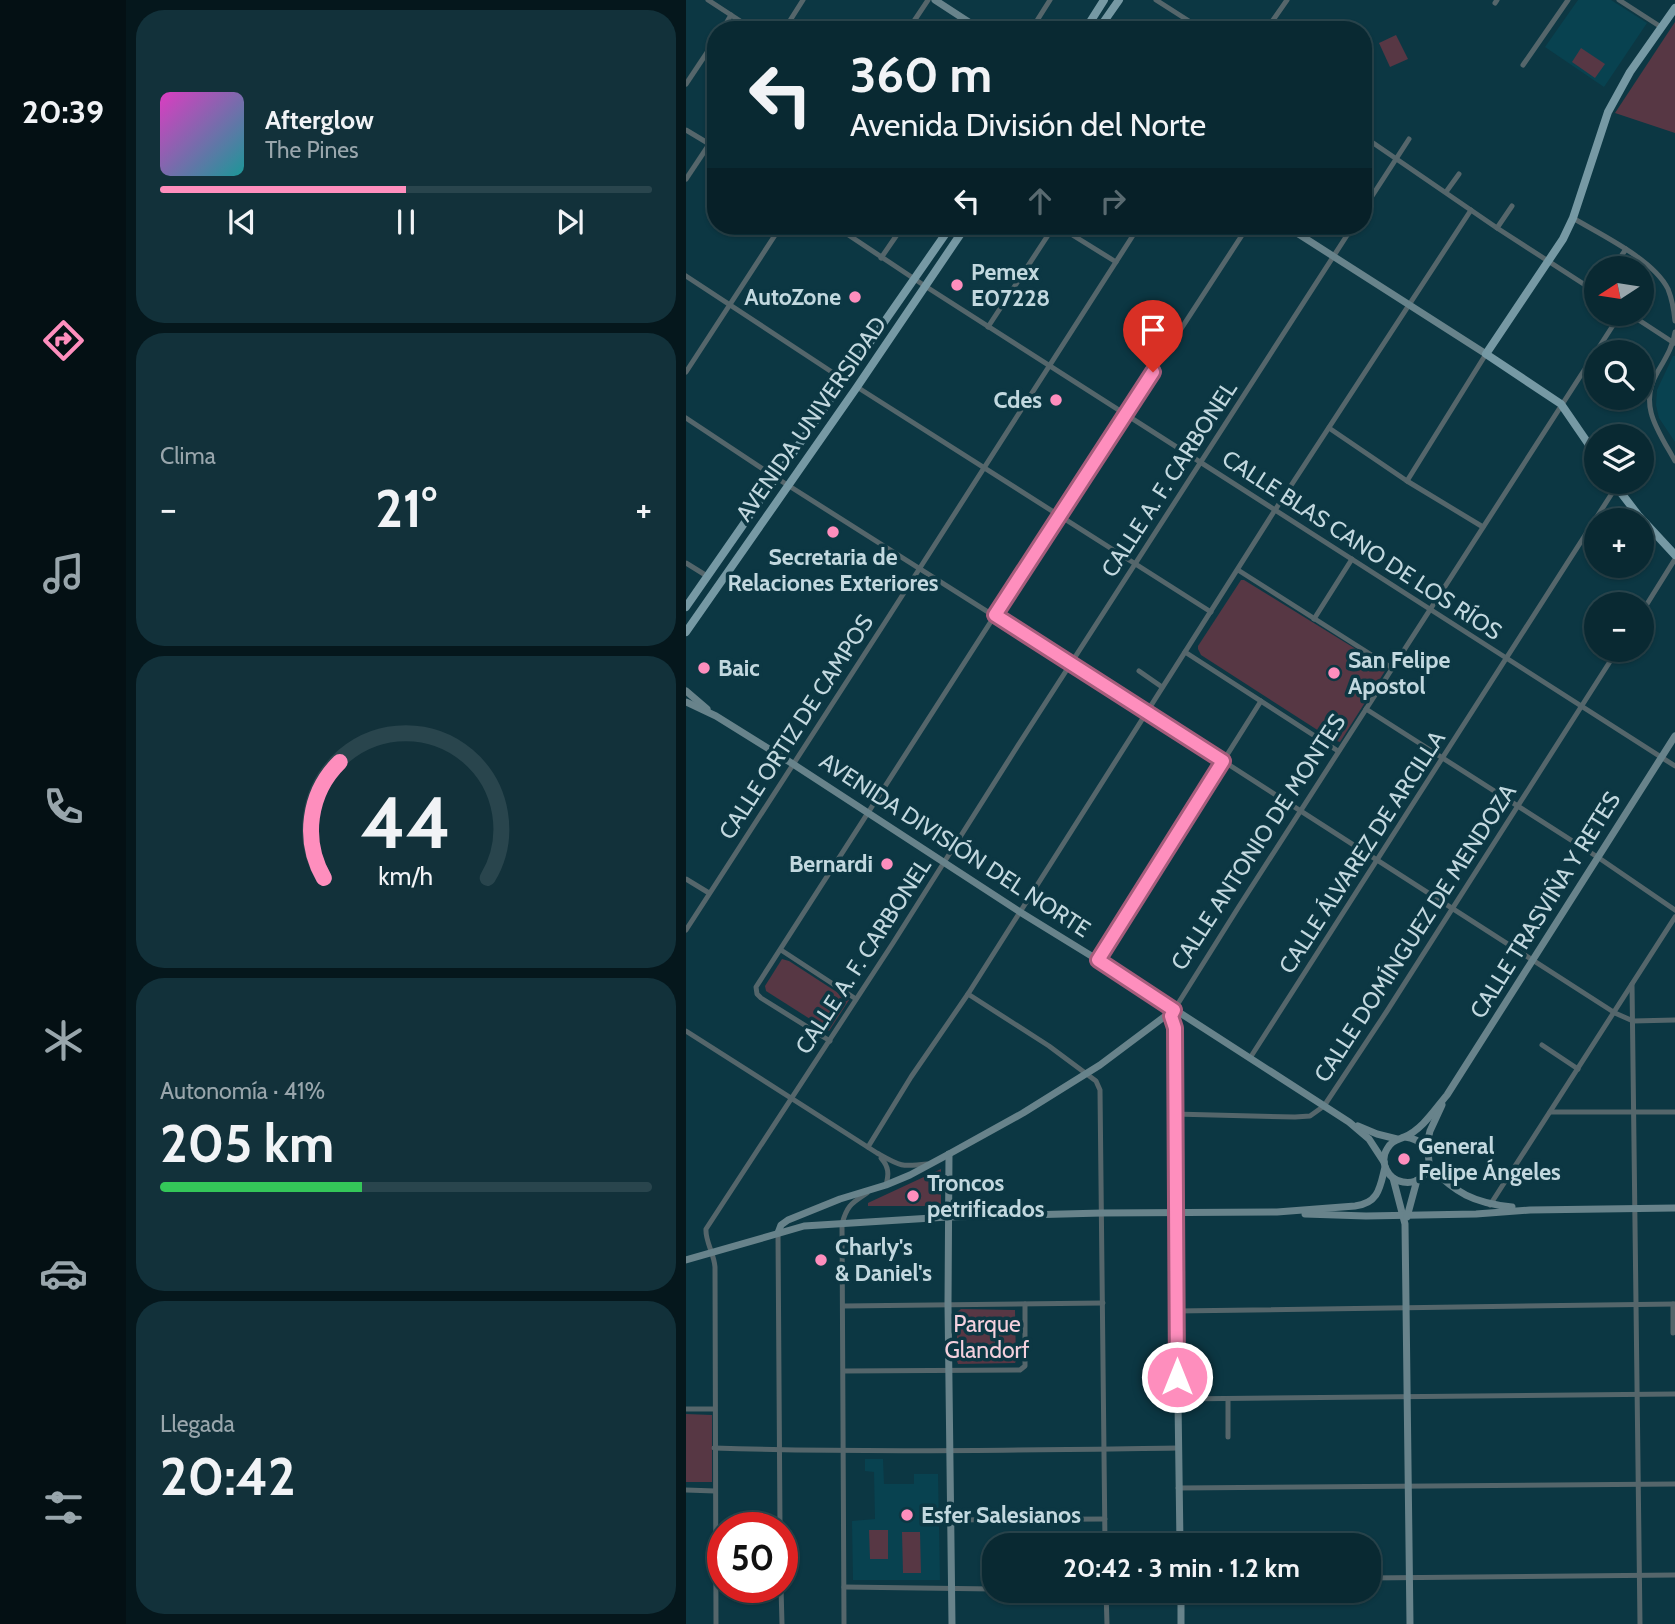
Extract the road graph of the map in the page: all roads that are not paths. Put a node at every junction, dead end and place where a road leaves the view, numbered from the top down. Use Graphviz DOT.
graph roads {
  1 [pos="708,0"];
  2 [pos="803,0"];
  3 [pos="928,0"];
  4 [pos="934,0"];
  5 [pos="1049,0"];
  6 [pos="1104,0"];
  7 [pos="1119,0"];
  8 [pos="1156,0"];
  9 [pos="1285,0"];
  10 [pos="1568,0"];
  11 [pos="1619,0"];
  12 [pos="1675,8"];
  13 [pos="731,15"];
  14 [pos="727,21"];
  15 [pos="740,21"];
  16 [pos="790,21"];
  17 [pos="914,21"];
  18 [pos="967,21"];
  19 [pos="1036,21"];
  20 [pos="1091,21"];
  21 [pos="1104,21"];
  22 [pos="1190,21"];
  23 [pos="1272,21"];
  24 [pos="1661,27"];
  25 [pos="707,52"];
  26 [pos="1523,65"];
  27 [pos="686,84"];
  28 [pos="686,130"];
  29 [pos="1409,139"];
  30 [pos="1372,142"];
  31 [pos="707,143"];
  32 [pos="707,147"];
  33 [pos="1397,158"];
  34 [pos="1460,174"];
  35 [pos="686,179"];
  36 [pos="1446,192"];
  37 [pos="1372,197"];
  38 [pos="1512,206"];
  39 [pos="1471,210"];
  40 [pos="1573,218"];
  41 [pos="1497,228"];
  42 [pos="776,235"];
  43 [pos="848,235"];
  44 [pos="897,235"];
  45 [pos="945,235"];
  46 [pos="960,235"];
  47 [pos="1050,235"];
  48 [pos="1071,235"];
  49 [pos="1133,235"];
  50 [pos="1242,235"];
  51 [pos="1300,235"];
  52 [pos="1347,235"];
  53 [pos="1626,249"];
  54 [pos="1334,256"];
  55 [pos="1621,256"];
  56 [pos="881,258"];
  57 [pos="1116,262"];
  58 [pos="1549,262"];
  59 [pos="686,275"];
  60 [pos="914,279"];
  61 [pos="1584,284"];
  62 [pos="925,286"];
  63 [pos="730,304"];
  64 [pos="1409,305"];
  65 [pos="1675,321"];
  66 [pos="1612,326"];
  67 [pos="1648,326"];
  68 [pos="988,327"];
  69 [pos="1675,332"];
  70 [pos="1674,343"];
  71 [pos="1486,354"];
  72 [pos="1049,365"];
  73 [pos="686,372"];
  74 [pos="844,380"];
  75 [pos="857,387"];
  76 [pos="1561,404"];
  77 [pos="1125,414"];
  78 [pos="686,418"];
  79 [pos="1329,428"];
  80 [pos="1584,438"];
  81 [pos="1675,461"];
  82 [pos="1200,462"];
  83 [pos="984,467"];
  84 [pos="775,477"];
  85 [pos="1407,481"];
  86 [pos="789,486"];
  87 [pos="1608,494"];
  88 [pos="1622,494"];
  89 [pos="1275,510"];
  90 [pos="1060,514"];
  91 [pos="1483,527"];
  92 [pos="1675,557"];
  93 [pos="1352,559"];
  94 [pos="686,563"];
  95 [pos="1136,564"];
  96 [pos="919,568"];
  97 [pos="1238,570"];
  98 [pos="707,576"];
  99 [pos="1654,592"];
  100 [pos="686,607"];
  101 [pos="1430,609"];
  102 [pos="1211,612"];
  103 [pos="995,615"];
  104 [pos="1314,619"];
  105 [pos="686,632"];
  106 [pos="1185,652"];
  107 [pos="1506,658"];
  108 [pos="1610,662"];
  109 [pos="1071,664"];
  110 [pos="1392,668"];
  111 [pos="1139,671"];
  112 [pos="1162,687"];
  113 [pos="686,691"];
  114 [pos="1261,701"];
  115 [pos="686,702"];
  116 [pos="1582,706"];
  117 [pos="1366,709"];
  118 [pos="1146,712"];
  119 [pos="716,716"];
  120 [pos="1675,736"];
  121 [pos="1338,751"];
  122 [pos="1442,758"];
  123 [pos="1661,758"];
  124 [pos="1223,761"];
  125 [pos="793,764"];
  126 [pos="1675,766"];
  127 [pos="1517,806"];
  128 [pos="1300,811"];
  129 [pos="869,813"];
  130 [pos="1599,858"];
  131 [pos="1377,860"];
  132 [pos="944,862"];
  133 [pos="686,879"];
  134 [pos="709,893"];
  135 [pos="1453,908"];
  136 [pos="1675,910"];
  137 [pos="1020,912"];
  138 [pos="1675,917"];
  139 [pos="686,930"];
  140 [pos="781,950"];
  141 [pos="1098,960"];
  142 [pos="1533,960"];
  143 [pos="1632,984"];
  144 [pos="968,994"];
  145 [pos="856,999"];
  146 [pos="1173,1013"];
  147 [pos="1615,1013"];
  148 [pos="1675,1020"];
  149 [pos="1633,1021"];
  150 [pos="686,1031"];
  151 [pos="830,1041"];
  152 [pos="1542,1045"];
  153 [pos="1250,1058"];
  154 [pos="1578,1069"];
  155 [pos="1086,1074"];
  156 [pos="1447,1095"];
  157 [pos="792,1099"];
  158 [pos="1324,1106"];
  159 [pos="1550,1112"];
  160 [pos="1675,1112"];
  161 [pos="1634,1113"];
  162 [pos="1174,1114"];
  163 [pos="1349,1122"];
  164 [pos="1401,1138"];
  165 [pos="868,1147"];
  166 [pos="1426,1148"];
  167 [pos="877,1153"];
  168 [pos="949,1154"];
  169 [pos="931,1164"];
  170 [pos="1385,1165"];
  171 [pos="1429,1166"];
  172 [pos="1393,1178"];
  173 [pos="1417,1180"];
  174 [pos="886,1185"];
  175 [pos="873,1189"];
  176 [pos="1490,1205"];
  177 [pos="1635,1208"];
  178 [pos="1675,1208"];
  179 [pos="1530,1210"];
  180 [pos="1176,1212"];
  181 [pos="1277,1212"];
  182 [pos="1102,1213"];
  183 [pos="1405,1214"];
  184 [pos="948,1217"];
  185 [pos="842,1224"];
  186 [pos="778,1233"];
  187 [pos="713,1252"];
  188 [pos="686,1259"];
  189 [pos="1103,1303"];
  190 [pos="948,1304"];
  191 [pos="1025,1304"];
  192 [pos="1636,1304"];
  193 [pos="1674,1304"];
  194 [pos="844,1306"];
  195 [pos="1407,1307"];
  196 [pos="1176,1311"];
  197 [pos="1673,1332"];
  198 [pos="844,1371"];
  199 [pos="950,1371"];
  200 [pos="1637,1394"];
  201 [pos="1675,1394"];
  202 [pos="1408,1398"];
  203 [pos="1177,1399"];
  204 [pos="1228,1399"];
  205 [pos="686,1409"];
  206 [pos="714,1409"];
  207 [pos="1228,1437"];
  208 [pos="714,1448"];
  209 [pos="1178,1448"];
  210 [pos="1104,1449"];
  211 [pos="779,1450"];
  212 [pos="844,1450"];
  213 [pos="950,1451"];
  214 [pos="1638,1484"];
  215 [pos="1675,1484"];
  216 [pos="1409,1487"];
  217 [pos="1178,1488"];
  218 [pos="686,1490"];
  219 [pos="715,1491"];
  220 [pos="780,1512"];
  221 [pos="1105,1519"];
  222 [pos="951,1520"];
  223 [pos="1105,1533"];
  224 [pos="1180,1533"];
  225 [pos="1640,1574"];
  226 [pos="1675,1575"];
  227 [pos="1410,1577"];
  228 [pos="1381,1578"];
  229 [pos="844,1587"];
  230 [pos="952,1589"];
  231 [pos="982,1589"];
  232 [pos="781,1603"];
  233 [pos="1106,1603"];
  234 [pos="1181,1603"];
  235 [pos="716,1624"];
  236 [pos="782,1624"];
  237 [pos="844,1624"];
  238 [pos="952,1624"];
  239 [pos="1107,1624"];
  240 [pos="1181,1624"];
  241 [pos="1410,1624"];
  242 [pos="1640,1624"];
  1 -- 13 [label="street"];
  2 -- 16 [label="street"];
  3 -- 17 [label="street"];
  4 -- 18 [label="main road"];
  5 -- 19 [label="street"];
  6 -- 20 [label="main road"];
  7 -- 21 [label="main road"];
  8 -- 22 [label="street"];
  9 -- 23 [label="street"];
  10 -- 26 [label="street"];
  11 -- 24 [label="street"];
  12 -- 24 [label="main road"];
  13 -- 14 [label="street"];
  13 -- 15 [label="street"];
  24 -- 40 [label="main road"];
  25 -- 27 [label="street"];
  28 -- 31 [label="street"];
  29 -- 33 [label="street"];
  30 -- 33 [label="street"];
  32 -- 35 [label="street"];
  33 -- 36 [label="street"];
  33 -- 37 [label="street"];
  34 -- 36 [label="street"];
  36 -- 39 [label="street"];
  38 -- 41 [label="street"];
  39 -- 41 [label="street"];
  39 -- 64 [label="street"];
  40 -- 53 [label="street"];
  40 -- 58 [label="main road"];
  41 -- 58 [label="street"];
  42 -- 63 [label="street"];
  43 -- 56 [label="street, CALLE BLAS CANO DE LOS RÍOS"];
  44 -- 56 [label="street"];
  45 -- 60 [label="main road, AVENIDA UNIVERSIDAD"];
  46 -- 62 [label="main road, AVENIDA UNIVERSIDAD"];
  47 -- 68 [label="street"];
  48 -- 57 [label="street"];
  49 -- 57 [label="street, CALLE ORTIZ DE CAMPOS"];
  50 -- 77 [label="street"];
  51 -- 54 [label="main road"];
  52 -- 54 [label="street, CALLE A. F. CARBONEL"];
  53 -- 55 [label="street"];
  53 -- 65 [label="street"];
  54 -- 64 [label="main road"];
  54 -- 82 [label="street, CALLE A. F. CARBONEL"];
  56 -- 60 [label="street, CALLE BLAS CANO DE LOS RÍOS"];
  57 -- 72 [label="street, CALLE ORTIZ DE CAMPOS"];
  58 -- 61 [label="street"];
  58 -- 71 [label="main road"];
  59 -- 63 [label="street"];
  60 -- 62 [label="street, CALLE BLAS CANO DE LOS RÍOS"];
  60 -- 74 [label="main road, AVENIDA UNIVERSIDAD"];
  62 -- 68 [label="street, CALLE BLAS CANO DE LOS RÍOS"];
  62 -- 75 [label="main road, AVENIDA UNIVERSIDAD"];
  63 -- 73 [label="street"];
  63 -- 74 [label="street"];
  64 -- 71 [label="main road"];
  64 -- 79 [label="street"];
  66 -- 76 [label="street, CALLE ANTONIO DE MONTES"];
  67 -- 70 [label="street"];
  68 -- 72 [label="street, CALLE BLAS CANO DE LOS RÍOS"];
  69 -- 70 [label="street"];
  70 -- 81 [label="street"];
  71 -- 76 [label="main road"];
  71 -- 85 [label="street"];
  72 -- 77 [label="street, CALLE BLAS CANO DE LOS RÍOS"];
  72 -- 83 [label="street, CALLE ORTIZ DE CAMPOS"];
  74 -- 84 [label="main road, AVENIDA UNIVERSIDAD"];
  75 -- 83 [label="street"];
  75 -- 86 [label="main road, AVENIDA UNIVERSIDAD"];
  76 -- 80 [label="main road"];
  76 -- 91 [label="street, CALLE ANTONIO DE MONTES"];
  77 -- 82 [label="street, CALLE BLAS CANO DE LOS RÍOS"];
  77 -- 90 [label="street"];
  78 -- 84 [label="street"];
  79 -- 85 [label="street"];
  79 -- 89 [label="street"];
  82 -- 89 [label="street, CALLE BLAS CANO DE LOS RÍOS"];
  82 -- 95 [label="street, CALLE A. F. CARBONEL"];
  83 -- 90 [label="street"];
  83 -- 96 [label="street, CALLE ORTIZ DE CAMPOS"];
  84 -- 86 [label="street"];
  84 -- 98 [label="main road, AVENIDA UNIVERSIDAD"];
  85 -- 91 [label="street"];
  86 -- 96 [label="street"];
  86 -- 105 [label="main road, AVENIDA UNIVERSIDAD"];
  87 -- 107 [label="street, CALLE ÁLVAREZ DE ARCILLA"];
  88 -- 92 [label="main road"];
  89 -- 93 [label="street, CALLE BLAS CANO DE LOS RÍOS"];
  89 -- 97 [label="street"];
  90 -- 95 [label="street"];
  90 -- 103 [label="street"];
  91 -- 101 [label="street, CALLE ANTONIO DE MONTES"];
  92 -- 99 [label="street"];
  93 -- 101 [label="street, CALLE BLAS CANO DE LOS RÍOS"];
  93 -- 104 [label="street"];
  94 -- 98 [label="street"];
  95 -- 102 [label="street"];
  95 -- 109 [label="street, CALLE A. F. CARBONEL"];
  96 -- 103 [label="street"];
  96 -- 125 [label="street, CALLE ORTIZ DE CAMPOS"];
  97 -- 102 [label="street"];
  97 -- 104 [label="street"];
  98 -- 100 [label="main road, AVENIDA UNIVERSIDAD"];
  101 -- 107 [label="street, CALLE BLAS CANO DE LOS RÍOS"];
  101 -- 110 [label="street, CALLE ANTONIO DE MONTES"];
  102 -- 106 [label="street"];
  103 -- 109 [label="street"];
  103 -- 129 [label="street"];
  104 -- 110 [label="street"];
  106 -- 112 [label="street"];
  106 -- 114 [label="street"];
  107 -- 116 [label="street, CALLE BLAS CANO DE LOS RÍOS"];
  107 -- 122 [label="street, CALLE ÁLVAREZ DE ARCILLA"];
  108 -- 116 [label="street, CALLE DOMÍNGUEZ DE MENDOZA"];
  109 -- 118 [label="street"];
  109 -- 132 [label="street, CALLE A. F. CARBONEL"];
  110 -- 117 [label="street, CALLE ANTONIO DE MONTES"];
  111 -- 112 [label="street"];
  112 -- 118 [label="street"];
  113 -- 119 [label="main road, AVENIDA DIVISIÓN DEL NORTE"];
  114 -- 121 [label="street"];
  114 -- 124 [label="street"];
  115 -- 119 [label="main road, AVENIDA DIVISIÓN DEL NORTE"];
  116 -- 123 [label="street, CALLE BLAS CANO DE LOS RÍOS"];
  116 -- 127 [label="street, CALLE DOMÍNGUEZ DE MENDOZA"];
  117 -- 121 [label="street, CALLE ANTONIO DE MONTES"];
  117 -- 122 [label="street"];
  118 -- 124 [label="street"];
  118 -- 137 [label="street"];
  119 -- 125 [label="main road, AVENIDA DIVISIÓN DEL NORTE"];
  120 -- 123 [label="main road, CALLE TRASVIÑA Y RETES"];
  121 -- 128 [label="street, CALLE ANTONIO DE MONTES"];
  122 -- 127 [label="street"];
  122 -- 131 [label="street, CALLE ÁLVAREZ DE ARCILLA"];
  123 -- 126 [label="street, CALLE BLAS CANO DE LOS RÍOS"];
  123 -- 130 [label="main road, CALLE TRASVIÑA Y RETES"];
  124 -- 128 [label="street"];
  124 -- 141 [label="street"];
  125 -- 129 [label="main road, AVENIDA DIVISIÓN DEL NORTE"];
  125 -- 134 [label="street, CALLE ORTIZ DE CAMPOS"];
  127 -- 130 [label="street"];
  127 -- 135 [label="street, CALLE DOMÍNGUEZ DE MENDOZA"];
  128 -- 131 [label="street"];
  128 -- 146 [label="street, CALLE ANTONIO DE MONTES"];
  129 -- 132 [label="main road, AVENIDA DIVISIÓN DEL NORTE"];
  129 -- 140 [label="street"];
  130 -- 136 [label="street"];
  130 -- 142 [label="main road, CALLE TRASVIÑA Y RETES"];
  131 -- 135 [label="street"];
  131 -- 153 [label="street, CALLE ÁLVAREZ DE ARCILLA"];
  132 -- 137 [label="main road, AVENIDA DIVISIÓN DEL NORTE"];
  132 -- 145 [label="street, CALLE A. F. CARBONEL"];
  133 -- 134 [label="street"];
  134 -- 139 [label="street, CALLE ORTIZ DE CAMPOS"];
  135 -- 142 [label="street"];
  135 -- 158 [label="street, CALLE DOMÍNGUEZ DE MENDOZA"];
  137 -- 141 [label="main road, AVENIDA DIVISIÓN DEL NORTE"];
  137 -- 144 [label="street"];
  138 -- 143 [label="street"];
  140 -- 145 [label="street"];
  140 -- 151 [label="street"];
  141 -- 146 [label="main road, AVENIDA DIVISIÓN DEL NORTE"];
  142 -- 147 [label="street"];
  142 -- 156 [label="main road, CALLE TRASVIÑA Y RETES"];
  143 -- 147 [label="street"];
  143 -- 149 [label="street"];
  144 -- 155 [label="street"];
  144 -- 165 [label="street"];
  145 -- 151 [label="street, CALLE A. F. CARBONEL"];
  146 -- 153 [label="main road, AVENIDA DIVISIÓN DEL NORTE"];
  146 -- 155 [label="main road"];
  146 -- 162 [label="main road"];
  147 -- 149 [label="street"];
  147 -- 154 [label="street"];
  148 -- 149 [label="street"];
  149 -- 161 [label="street"];
  150 -- 157 [label="street"];
  151 -- 157 [label="street, CALLE A. F. CARBONEL"];
  152 -- 154 [label="street"];
  153 -- 158 [label="main road, AVENIDA DIVISIÓN DEL NORTE"];
  154 -- 159 [label="street"];
  155 -- 168 [label="main road"];
  155 -- 182 [label="street"];
  156 -- 164 [label="main road, CALLE TRASVIÑA Y RETES"];
  156 -- 166 [label="main road, CALLE TRASVIÑA Y RETES"];
  157 -- 165 [label="street"];
  157 -- 187 [label="street, CALLE A. F. CARBONEL"];
  158 -- 162 [label="street, CALLE DOMÍNGUEZ DE MENDOZA"];
  158 -- 163 [label="main road, AVENIDA DIVISIÓN DEL NORTE"];
  159 -- 161 [label="street"];
  159 -- 176 [label="street"];
  160 -- 161 [label="street"];
  161 -- 177 [label="street"];
  162 -- 180 [label="main road"];
  163 -- 164 [label="main road, AVENIDA DIVISIÓN DEL NORTE"];
  163 -- 170 [label="main road, AVENIDA DIVISIÓN DEL NORTE"];
  164 -- 166 [label="main road"];
  164 -- 170 [label="main road"];
  165 -- 167 [label="street"];
  166 -- 171 [label="main road"];
  167 -- 169 [label="street"];
  167 -- 174 [label="street"];
  168 -- 169 [label="main road"];
  168 -- 184 [label="main road"];
  169 -- 174 [label="main road"];
  170 -- 172 [label="main road"];
  170 -- 181 [label="main road"];
  171 -- 173 [label="main road"];
  171 -- 176 [label="main road"];
  172 -- 173 [label="main road"];
  172 -- 183 [label="main road"];
  173 -- 183 [label="main road"];
  174 -- 175 [label="main road"];
  175 -- 185 [label="street"];
  175 -- 186 [label="main road"];
  176 -- 179 [label="main road"];
  177 -- 178 [label="main road"];
  177 -- 179 [label="main road"];
  177 -- 192 [label="street"];
  179 -- 183 [label="main road"];
  180 -- 181 [label="main road"];
  180 -- 182 [label="main road"];
  180 -- 196 [label="main road"];
  181 -- 183 [label="main road"];
  182 -- 184 [label="main road"];
  182 -- 189 [label="street"];
  183 -- 195 [label="main road"];
  184 -- 185 [label="main road"];
  184 -- 190 [label="main road"];
  185 -- 186 [label="main road"];
  185 -- 194 [label="street"];
  186 -- 187 [label="main road"];
  186 -- 211 [label="street"];
  187 -- 188 [label="main road"];
  187 -- 206 [label="street, CALLE A. F. CARBONEL"];
  189 -- 191 [label="street"];
  189 -- 210 [label="street"];
  190 -- 191 [label="street"];
  190 -- 194 [label="street"];
  190 -- 199 [label="main road"];
  191 -- 199 [label="street"];
  192 -- 193 [label="street"];
  192 -- 195 [label="street"];
  192 -- 200 [label="street"];
  193 -- 197 [label="street"];
  194 -- 198 [label="street"];
  195 -- 196 [label="street"];
  195 -- 202 [label="main road"];
  196 -- 203 [label="main road"];
  198 -- 199 [label="street"];
  198 -- 212 [label="street"];
  199 -- 213 [label="main road"];
  200 -- 201 [label="street"];
  200 -- 202 [label="street"];
  200 -- 214 [label="street"];
  202 -- 204 [label="street"];
  202 -- 216 [label="main road"];
  203 -- 204 [label="street"];
  203 -- 209 [label="main road"];
  204 -- 207 [label="street"];
  205 -- 206 [label="street"];
  206 -- 208 [label="street, CALLE A. F. CARBONEL"];
  208 -- 211 [label="street"];
  208 -- 219 [label="street, CALLE A. F. CARBONEL"];
  209 -- 210 [label="street"];
  209 -- 217 [label="main road"];
  210 -- 213 [label="street"];
  210 -- 221 [label="street"];
  211 -- 212 [label="street"];
  211 -- 220 [label="street"];
  212 -- 213 [label="street"];
  212 -- 229 [label="street"];
  213 -- 222 [label="main road"];
  214 -- 215 [label="street"];
  214 -- 216 [label="street"];
  214 -- 225 [label="street"];
  216 -- 217 [label="street"];
  216 -- 227 [label="main road"];
  217 -- 224 [label="main road"];
  218 -- 219 [label="street"];
  219 -- 235 [label="street, CALLE A. F. CARBONEL"];
  221 -- 222 [label="street"];
  221 -- 223 [label="street"];
  222 -- 230 [label="main road"];
  225 -- 226 [label="street"];
  225 -- 227 [label="street"];
  225 -- 242 [label="street"];
  227 -- 228 [label="street"];
  227 -- 241 [label="main road"];
  229 -- 230 [label="street"];
  229 -- 237 [label="street"];
  230 -- 231 [label="street"];
  230 -- 238 [label="main road"];
  232 -- 236 [label="street"];
  233 -- 239 [label="street"];
  234 -- 240 [label="main road"];
}
